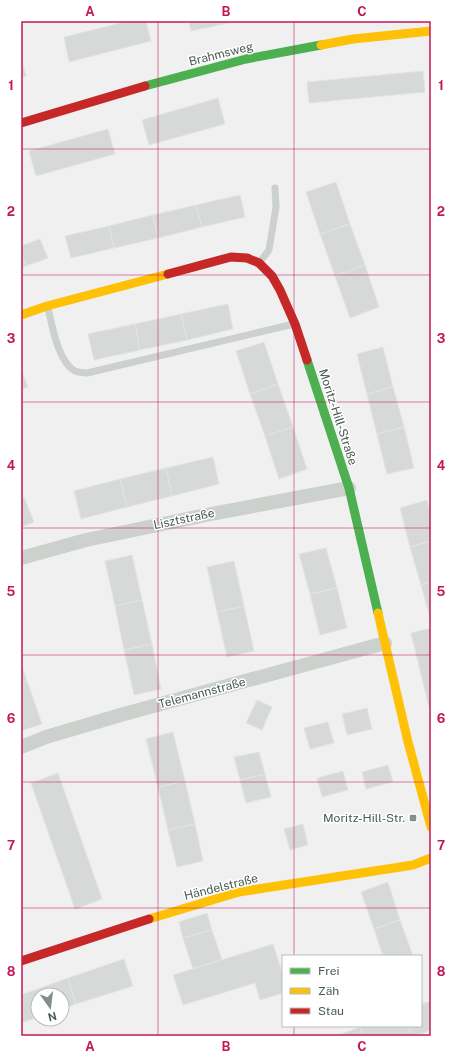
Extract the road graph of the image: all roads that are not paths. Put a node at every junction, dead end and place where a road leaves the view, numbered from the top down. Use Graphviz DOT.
graph roads {
  1 [pos="431,31"];
  2 [pos="21,123"];
  3 [pos="275,188"];
  4 [pos="259,263"];
  5 [pos="47,306"];
  6 [pos="21,315"];
  7 [pos="296,324"];
  8 [pos="349,488"];
  9 [pos="21,558"];
  10 [pos="385,643"];
  11 [pos="21,747"];
  12 [pos="431,827"];
  13 [pos="431,858"];
  14 [pos="21,961"];
  1 -- 2 [label="street, Brahmsweg"];
  3 -- 4 [label="lane"];
  4 -- 5 [label="street"];
  4 -- 7 [label="street, Moritz-Hill-Straße"];
  5 -- 6 [label="street"];
  5 -- 7 [label="lane"];
  7 -- 8 [label="street, Moritz-Hill-Straße"];
  8 -- 9 [label="street, Lisztstraße"];
  8 -- 10 [label="street, Moritz-Hill-Straße"];
  10 -- 11 [label="street, Telemannstraße"];
  10 -- 12 [label="street, Moritz-Hill-Straße"];
  13 -- 14 [label="street, Händelstraße"];
}
